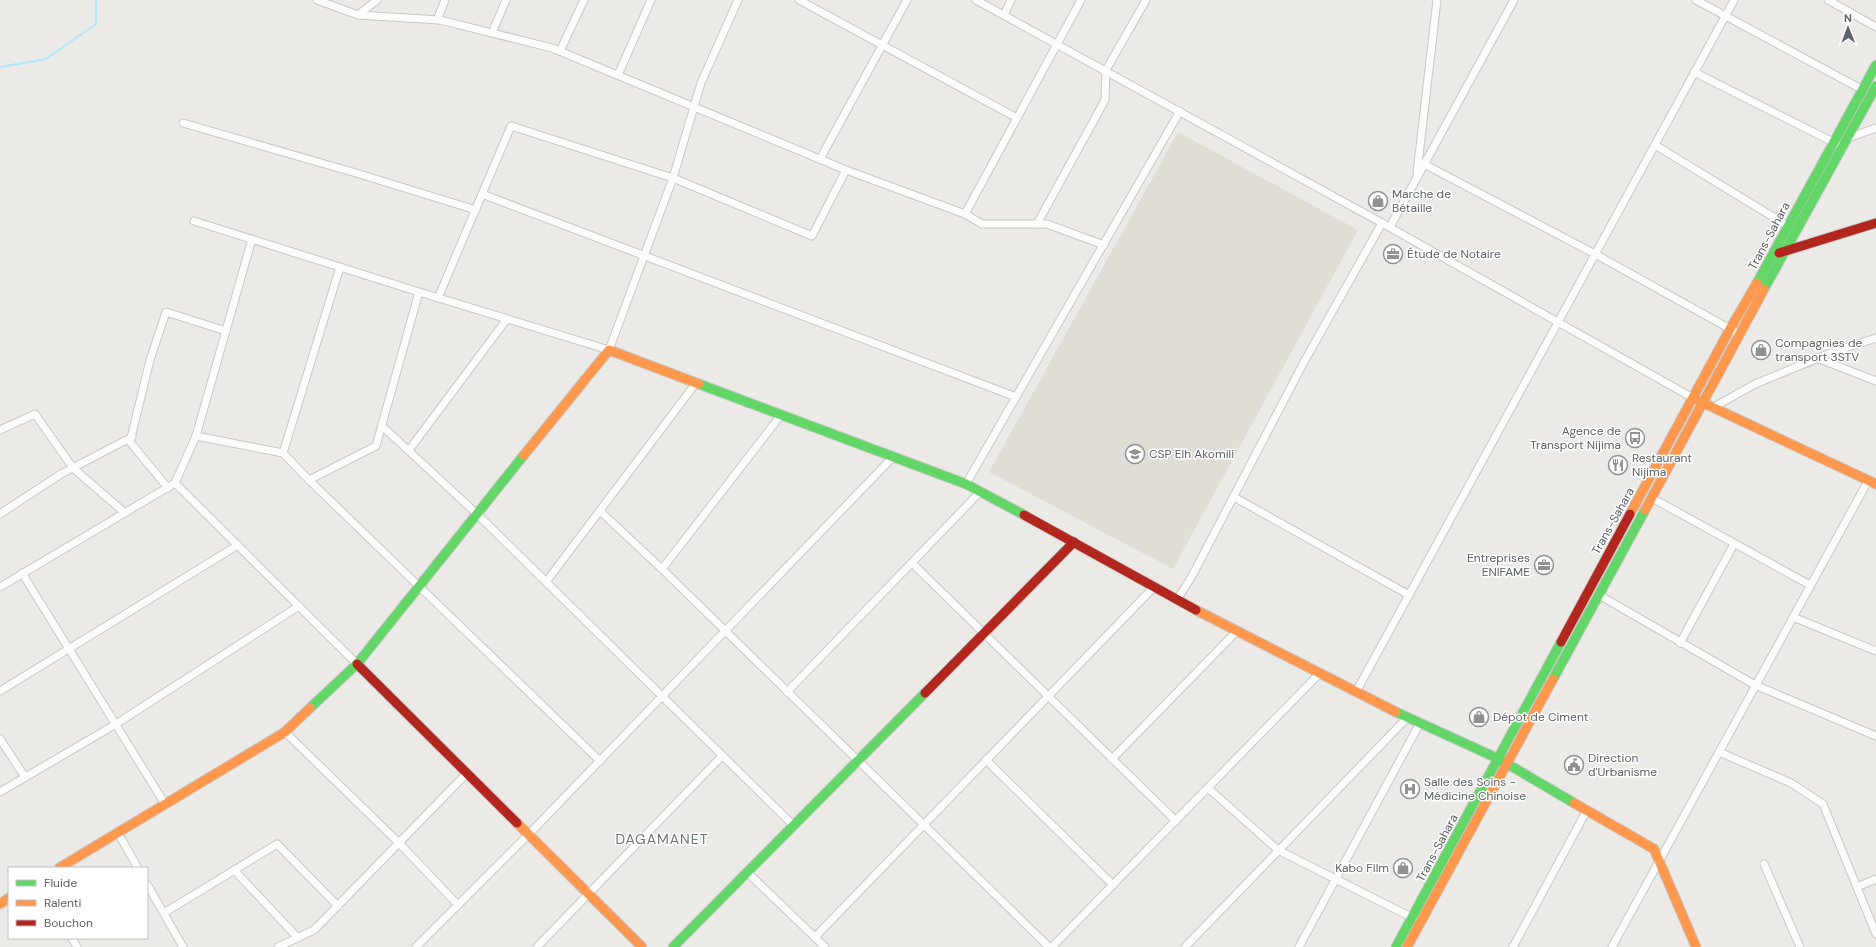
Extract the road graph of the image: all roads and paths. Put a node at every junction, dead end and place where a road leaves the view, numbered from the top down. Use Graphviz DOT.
graph roads {
  1 [pos="317,0"];
  2 [pos="377,0"];
  3 [pos="445,0"];
  4 [pos="506,0"];
  5 [pos="584,0"];
  6 [pos="651,0"];
  7 [pos="738,0"];
  8 [pos="799,0"];
  9 [pos="907,0"];
  10 [pos="976,0"];
  11 [pos="1011,0"];
  12 [pos="1081,0"];
  13 [pos="1146,0"];
  14 [pos="1437,0"];
  15 [pos="1514,0"];
  16 [pos="1696,0"];
  17 [pos="1734,0"];
  18 [pos="1828,0"];
  19 [pos="358,15"];
  20 [pos="1004,15"];
  21 [pos="1725,16"];
  22 [pos="437,20"];
  23 [pos="1876,27"];
  24 [pos="492,33"];
  25 [pos="1058,44"];
  26 [pos="882,45"];
  27 [pos="560,51"];
  28 [pos="1876,65"];
  29 [pos="1106,70"];
  30 [pos="1694,72"];
  31 [pos="618,75"];
  32 [pos="1876,86"];
  33 [pos="1863,90"];
  34 [pos="694,106"];
  35 [pos="1180,111"];
  36 [pos="1017,118"];
  37 [pos="183,123"];
  38 [pos="1876,128"];
  39 [pos="1848,138"];
  40 [pos="1833,142"];
  41 [pos="1655,145"];
  42 [pos="1843,148"];
  43 [pos="820,159"];
  44 [pos="1424,164"];
  45 [pos="846,170"];
  46 [pos="673,178"];
  47 [pos="1416,178"];
  48 [pos="482,194"];
  49 [pos="476,210"];
  50 [pos="965,214"];
  51 [pos="194,221"];
  52 [pos="1382,223"];
  53 [pos="1876,223"];
  54 [pos="1037,224"];
  55 [pos="1788,226"];
  56 [pos="1390,227"];
  57 [pos="252,239"];
  58 [pos="1104,245"];
  59 [pos="1785,251"];
  60 [pos="1595,254"];
  61 [pos="1774,254"];
  62 [pos="644,256"];
  63 [pos="340,267"];
  64 [pos="419,292"];
  65 [pos="438,298"];
  66 [pos="507,319"];
  67 [pos="1558,322"];
  68 [pos="1730,329"];
  69 [pos="226,331"];
  70 [pos="1739,334"];
  71 [pos="1876,338"];
  72 [pos="609,350"];
  73 [pos="1817,358"];
  74 [pos="1876,381"];
  75 [pos="696,383"];
  76 [pos="1016,398"];
  77 [pos="1693,398"];
  78 [pos="1702,401"];
  79 [pos="1714,407"];
  80 [pos="781,415"];
  81 [pos="382,426"];
  82 [pos="0,430"];
  83 [pos="196,436"];
  84 [pos="132,437"];
  85 [pos="409,450"];
  86 [pos="283,453"];
  87 [pos="893,457"];
  88 [pos="1661,458"];
  89 [pos="1670,463"];
  90 [pos="73,468"];
  91 [pos="309,480"];
  92 [pos="1872,482"];
  93 [pos="175,483"];
  94 [pos="966,484"];
  95 [pos="168,488"];
  96 [pos="980,492"];
  97 [pos="1234,497"];
  98 [pos="1652,498"];
  99 [pos="600,511"];
  100 [pos="125,513"];
  101 [pos="0,514"];
  102 [pos="477,514"];
  103 [pos="1074,542"];
  104 [pos="1734,544"];
  105 [pos="238,545"];
  106 [pos="912,563"];
  107 [pos="662,569"];
  108 [pos="22,574"];
  109 [pos="546,582"];
  110 [pos="1810,585"];
  111 [pos="420,586"];
  112 [pos="0,587"];
  113 [pos="1154,587"];
  114 [pos="1409,595"];
  115 [pos="1599,595"];
  116 [pos="1177,600"];
  117 [pos="299,606"];
  118 [pos="1792,617"];
  119 [pos="1237,630"];
  120 [pos="725,631"];
  121 [pos="983,633"];
  122 [pos="1680,643"];
  123 [pos="69,649"];
  124 [pos="1876,651"];
  125 [pos="357,664"];
  126 [pos="1320,673"];
  127 [pos="1755,685"];
  128 [pos="0,691"];
  129 [pos="787,692"];
  130 [pos="1356,692"];
  131 [pos="662,696"];
  132 [pos="1048,696"];
  133 [pos="1407,718"];
  134 [pos="1420,723"];
  135 [pos="116,724"];
  136 [pos="285,732"];
  137 [pos="1876,736"];
  138 [pos="0,739"];
  139 [pos="1719,752"];
  140 [pos="722,756"];
  141 [pos="1112,759"];
  142 [pos="1499,759"];
  143 [pos="857,760"];
  144 [pos="986,760"];
  145 [pos="600,761"];
  146 [pos="1507,765"];
  147 [pos="467,773"];
  148 [pos="25,777"];
  149 [pos="1208,788"];
  150 [pos="0,792"];
  151 [pos="165,804"];
  152 [pos="1587,810"];
  153 [pos="1176,821"];
  154 [pos="923,824"];
  155 [pos="793,825"];
  156 [pos="118,833"];
  157 [pos="529,834"];
  158 [pos="398,843"];
  159 [pos="1278,850"];
  160 [pos="1659,861"];
  161 [pos="1764,864"];
  162 [pos="61,867"];
  163 [pos="137,867"];
  164 [pos="234,870"];
  165 [pos="747,872"];
  166 [pos="1335,879"];
  167 [pos="1876,879"];
  168 [pos="1113,885"];
  169 [pos="148,886"];
  170 [pos="1857,887"];
  171 [pos="589,894"];
  172 [pos="458,905"];
  173 [pos="338,906"];
  174 [pos="164,914"];
  175 [pos="1413,918"];
  176 [pos="1876,934"];
  177 [pos="815,937"];
  178 [pos="298,938"];
  179 [pos="183,947"];
  180 [pos="279,947"];
  181 [pos="416,947"];
  182 [pos="537,947"];
  183 [pos="642,947"];
  184 [pos="672,947"];
  185 [pos="825,947"];
  186 [pos="1049,947"];
  187 [pos="1052,947"];
  188 [pos="1185,947"];
  189 [pos="1298,947"];
  190 [pos="1396,947"];
  191 [pos="1407,947"];
  192 [pos="1513,947"];
  193 [pos="1612,947"];
  194 [pos="1696,947"];
  195 [pos="1800,947"];
  1 -- 19 [label="street"];
  2 -- 19 [label="street"];
  3 -- 22 [label="street"];
  4 -- 24 [label="street"];
  5 -- 27 [label="street"];
  6 -- 31 [label="street"];
  7 -- 34 [label="street"];
  8 -- 26 [label="street"];
  9 -- 26 [label="street"];
  10 -- 20 [label="street"];
  11 -- 20 [label="street"];
  12 -- 25 [label="street"];
  13 -- 29 [label="street"];
  14 -- 47 [label="street"];
  15 -- 44 [label="street"];
  16 -- 21 [label="street"];
  17 -- 21 [label="street"];
  18 -- 23 [label="street"];
  19 -- 22 [label="street"];
  20 -- 25 [label="street"];
  21 -- 30 [label="street"];
  21 -- 33 [label="street"];
  22 -- 24 [label="street"];
  24 -- 27 [label="street"];
  25 -- 29 [label="street"];
  25 -- 36 [label="street"];
  26 -- 36 [label="street"];
  26 -- 43 [label="street"];
  27 -- 31 [label="street"];
  28 -- 33 [label="street, Trans-Sahara"];
  29 -- 35 [label="street"];
  29 -- 54 [label="street"];
  30 -- 40 [label="street"];
  30 -- 41 [label="street"];
  31 -- 34 [label="street"];
  32 -- 39 [label="street, Trans-Sahara"];
  33 -- 40 [label="street, Trans-Sahara"];
  34 -- 43 [label="street"];
  34 -- 46 [label="street"];
  35 -- 52 [label="street"];
  35 -- 58 [label="street"];
  36 -- 50 [label="street"];
  37 -- 49 [label="street"];
  38 -- 39 [label="street"];
  39 -- 42 [label="street, Trans-Sahara"];
  40 -- 42 [label="street"];
  40 -- 55 [label="street, Trans-Sahara"];
  41 -- 55 [label="street"];
  41 -- 60 [label="street"];
  42 -- 59 [label="street, Trans-Sahara"];
  43 -- 45 [label="street"];
  44 -- 47 [label="street"];
  44 -- 60 [label="street"];
  45 -- 46 [label="street"];
  45 -- 50 [label="street"];
  46 -- 48 [label="street"];
  46 -- 62 [label="street"];
  47 -- 56 [label="street"];
  48 -- 49 [label="street"];
  48 -- 62 [label="street"];
  49 -- 65 [label="street"];
  50 -- 54 [label="street"];
  51 -- 57 [label="street"];
  52 -- 56 [label="street"];
  52 -- 97 [label="street"];
  53 -- 59 [label="street"];
  54 -- 58 [label="street"];
  55 -- 61 [label="street, Trans-Sahara"];
  56 -- 67 [label="street"];
  57 -- 63 [label="street"];
  57 -- 69 [label="street"];
  58 -- 76 [label="street"];
  59 -- 61 [label="street"];
  59 -- 70 [label="street, Trans-Sahara"];
  60 -- 67 [label="street"];
  60 -- 68 [label="street"];
  61 -- 68 [label="street, Trans-Sahara"];
  62 -- 72 [label="street"];
  62 -- 76 [label="street"];
  63 -- 64 [label="street"];
  63 -- 86 [label="street"];
  64 -- 65 [label="street"];
  64 -- 81 [label="street"];
  65 -- 66 [label="street"];
  66 -- 72 [label="street"];
  66 -- 85 [label="street"];
  67 -- 77 [label="street"];
  67 -- 114 [label="street"];
  68 -- 70 [label="street"];
  68 -- 77 [label="street, Trans-Sahara"];
  69 -- 83 [label="street"];
  69 -- 84 [label="street"];
  70 -- 78 [label="street, Trans-Sahara"];
  71 -- 73 [label="street"];
  72 -- 75 [label="street"];
  72 -- 102 [label="street"];
  73 -- 74 [label="street"];
  73 -- 79 [label="street"];
  75 -- 80 [label="street"];
  75 -- 99 [label="street"];
  76 -- 94 [label="street"];
  77 -- 78 [label="street"];
  77 -- 88 [label="street, Trans-Sahara"];
  78 -- 79 [label="street"];
  78 -- 89 [label="street, Trans-Sahara"];
  79 -- 92 [label="street"];
  80 -- 87 [label="street"];
  80 -- 107 [label="street"];
  81 -- 85 [label="street"];
  81 -- 91 [label="street"];
  82 -- 90 [label="street"];
  83 -- 86 [label="street"];
  83 -- 93 [label="street"];
  84 -- 90 [label="street"];
  84 -- 95 [label="street"];
  85 -- 102 [label="street"];
  86 -- 91 [label="street"];
  87 -- 94 [label="street"];
  87 -- 120 [label="street"];
  88 -- 89 [label="street"];
  88 -- 142 [label="street, Trans-Sahara"];
  89 -- 98 [label="street, Trans-Sahara"];
  90 -- 100 [label="street"];
  90 -- 101 [label="street"];
  91 -- 111 [label="street"];
  92 -- 110 [label="street"];
  93 -- 95 [label="street"];
  93 -- 105 [label="street"];
  94 -- 96 [label="street"];
  95 -- 100 [label="street"];
  96 -- 103 [label="street"];
  96 -- 106 [label="street"];
  97 -- 114 [label="street"];
  97 -- 116 [label="street"];
  98 -- 104 [label="street"];
  98 -- 115 [label="street, Trans-Sahara"];
  99 -- 107 [label="street"];
  99 -- 109 [label="street"];
  100 -- 108 [label="street"];
  102 -- 109 [label="street"];
  102 -- 111 [label="street"];
  103 -- 113 [label="street"];
  103 -- 121 [label="street"];
  104 -- 110 [label="street"];
  104 -- 122 [label="street"];
  105 -- 117 [label="street"];
  105 -- 123 [label="street"];
  106 -- 121 [label="street"];
  106 -- 129 [label="street"];
  107 -- 120 [label="street"];
  108 -- 112 [label="street"];
  108 -- 123 [label="street"];
  109 -- 131 [label="street"];
  110 -- 118 [label="street"];
  111 -- 125 [label="street"];
  111 -- 145 [label="street"];
  113 -- 116 [label="street"];
  113 -- 132 [label="street"];
  114 -- 130 [label="street"];
  115 -- 122 [label="street"];
  115 -- 146 [label="street, Trans-Sahara"];
  116 -- 119 [label="street"];
  117 -- 125 [label="street"];
  117 -- 135 [label="street"];
  118 -- 124 [label="street"];
  118 -- 127 [label="street"];
  119 -- 126 [label="street"];
  119 -- 141 [label="street"];
  120 -- 129 [label="street"];
  120 -- 131 [label="street"];
  121 -- 132 [label="street"];
  121 -- 143 [label="street"];
  122 -- 127 [label="street"];
  123 -- 128 [label="street"];
  123 -- 135 [label="street"];
  125 -- 136 [label="street"];
  125 -- 147 [label="street"];
  126 -- 130 [label="street"];
  126 -- 149 [label="street"];
  127 -- 137 [label="street"];
  127 -- 139 [label="street"];
  129 -- 143 [label="street"];
  130 -- 133 [label="street"];
  131 -- 140 [label="street"];
  131 -- 145 [label="street"];
  132 -- 141 [label="street"];
  132 -- 144 [label="street"];
  133 -- 134 [label="street"];
  133 -- 159 [label="street"];
  134 -- 142 [label="street"];
  134 -- 166 [label="street"];
  135 -- 148 [label="street"];
  135 -- 151 [label="street"];
  136 -- 151 [label="street"];
  136 -- 158 [label="street"];
  138 -- 148 [label="street"];
  139 -- 160 [label="street"];
  139 -- 170 [label="street"];
  140 -- 155 [label="street"];
  140 -- 171 [label="street"];
  141 -- 153 [label="street"];
  142 -- 146 [label="street"];
  142 -- 175 [label="street, Trans-Sahara"];
  143 -- 154 [label="street"];
  143 -- 155 [label="street"];
  144 -- 154 [label="street"];
  144 -- 168 [label="street"];
  145 -- 157 [label="street"];
  146 -- 152 [label="street"];
  146 -- 191 [label="street, Trans-Sahara"];
  147 -- 157 [label="street"];
  147 -- 158 [label="street"];
  148 -- 150 [label="street"];
  149 -- 153 [label="street"];
  149 -- 159 [label="street"];
  151 -- 156 [label="street"];
  152 -- 160 [label="street"];
  152 -- 192 [label="street"];
  153 -- 168 [label="street"];
  154 -- 177 [label="street"];
  154 -- 186 [label="street"];
  155 -- 165 [label="street"];
  156 -- 162 [label="street"];
  156 -- 163 [label="street"];
  157 -- 171 [label="street"];
  157 -- 172 [label="street"];
  158 -- 172 [label="street"];
  158 -- 173 [label="street"];
  159 -- 166 [label="street"];
  159 -- 188 [label="street"];
  160 -- 193 [label="street"];
  160 -- 194 [label="street"];
  161 -- 195 [label="street"];
  164 -- 173 [label="street"];
  164 -- 174 [label="street"];
  164 -- 178 [label="street"];
  165 -- 177 [label="street"];
  165 -- 184 [label="street"];
  166 -- 175 [label="street"];
  166 -- 189 [label="street"];
  167 -- 170 [label="street"];
  168 -- 187 [label="street"];
  169 -- 174 [label="street"];
  170 -- 176 [label="street"];
  171 -- 182 [label="street"];
  171 -- 183 [label="street"];
  172 -- 181 [label="street"];
  173 -- 178 [label="street"];
  174 -- 179 [label="street"];
  175 -- 190 [label="street, Trans-Sahara"];
  177 -- 185 [label="street"];
  178 -- 180 [label="street"];
}
